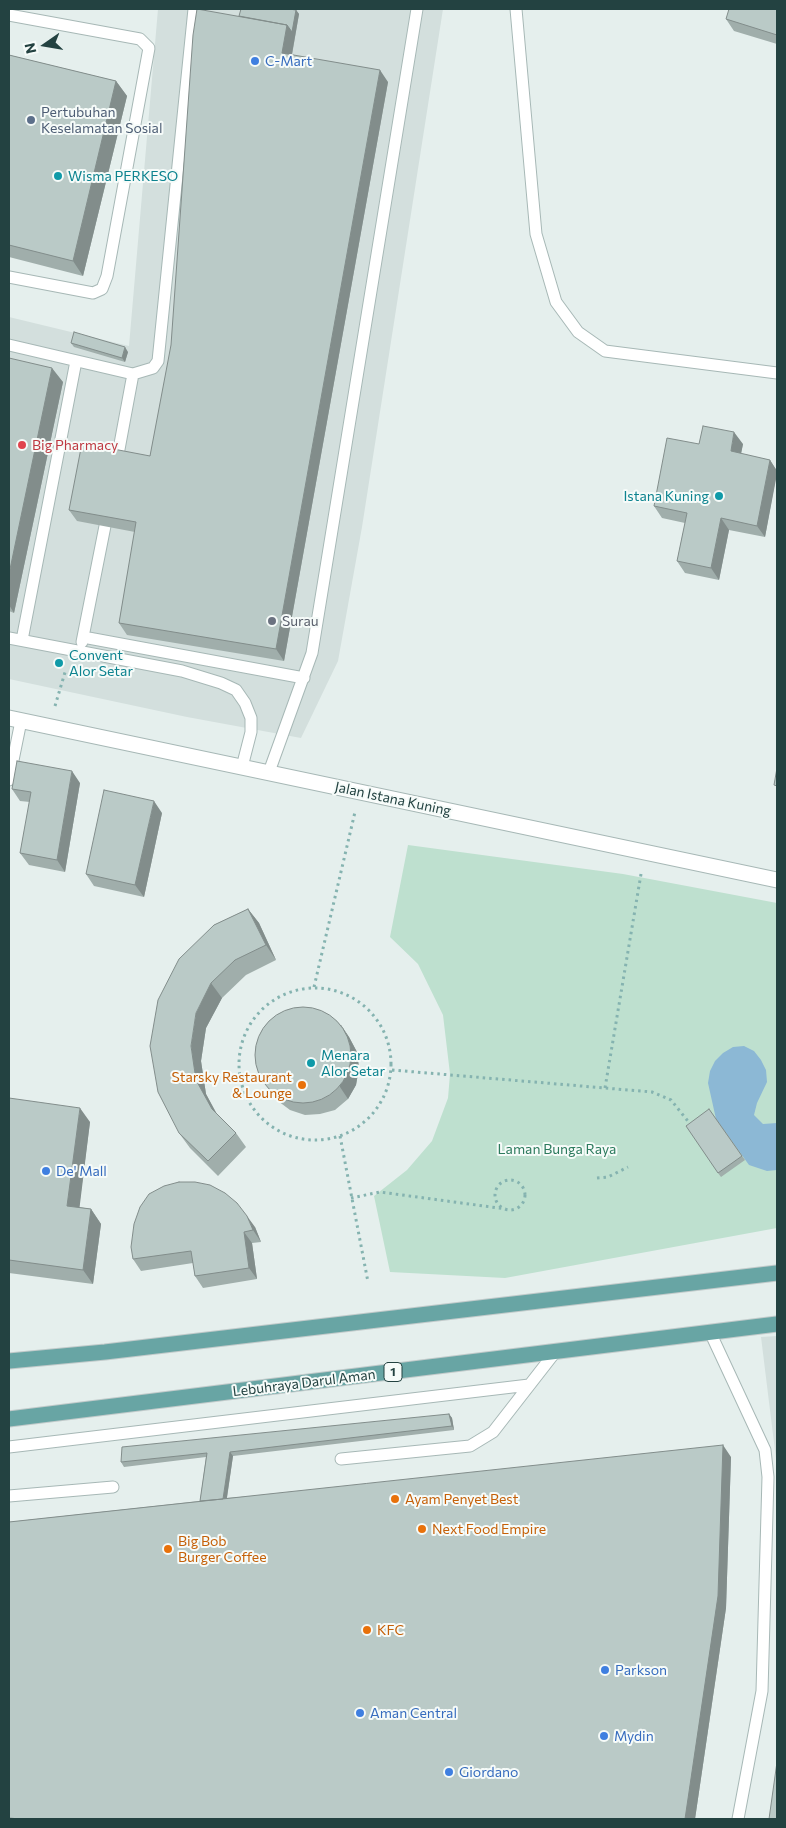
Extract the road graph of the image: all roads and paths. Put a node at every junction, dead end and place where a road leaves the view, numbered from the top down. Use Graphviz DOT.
graph roads {
  1 [pos="194,9"];
  2 [pos="417,9"];
  3 [pos="516,9"];
  4 [pos="9,15"];
  5 [pos="9,277"];
  6 [pos="9,345"];
  7 [pos="76,361"];
  8 [pos="777,373"];
  9 [pos="133,374"];
  10 [pos="117,460"];
  11 [pos="105,526"];
  12 [pos="83,637"];
  13 [pos="9,638"];
  14 [pos="22,640"];
  15 [pos="80,653"];
  16 [pos="61,666"];
  17 [pos="304,678"];
  18 [pos="15,719"];
  19 [pos="49,726"];
  20 [pos="242,767"];
  21 [pos="269,772"];
  22 [pos="9,780"];
  23 [pos="359,792"];
  24 [pos="645,852"];
  25 [pos="777,880"];
  26 [pos="314,987"];
  27 [pos="392,1070"];
  28 [pos="605,1088"];
  29 [pos="692,1128"];
  30 [pos="340,1136"];
  31 [pos="628,1167"];
  32 [pos="597,1178"];
  33 [pos="351,1198"];
  34 [pos="506,1210"];
  35 [pos="774,1272"];
  36 [pos="368,1282"];
  37 [pos="777,1324"];
  38 [pos="710,1332"];
  39 [pos="556,1351"];
  40 [pos="9,1361"];
  41 [pos="530,1385"];
  42 [pos="9,1420"];
  43 [pos="9,1447"];
  44 [pos="341,1459"];
  45 [pos="113,1487"];
  46 [pos="9,1496"];
  47 [pos="738,1819"];
  1 -- 9 [label="lane"];
  2 -- 17 [label="lane"];
  3 -- 8 [label="lane"];
  4 -- 5 [label="lane"];
  6 -- 7 [label="lane"];
  7 -- 9 [label="lane"];
  7 -- 14 [label="lane"];
  9 -- 10 [label="lane"];
  11 -- 12 [label="lane"];
  12 -- 15 [label="lane"];
  12 -- 17 [label="lane"];
  13 -- 14 [label="lane"];
  14 -- 15 [label="lane"];
  15 -- 20 [label="lane"];
  16 -- 19 [label="path"];
  17 -- 21 [label="lane"];
  18 -- 19 [label="street, Jalan Istana Kuning"];
  18 -- 22 [label="lane"];
  19 -- 20 [label="street, Jalan Istana Kuning"];
  20 -- 21 [label="street, Jalan Istana Kuning"];
  21 -- 23 [label="street, Jalan Istana Kuning"];
  23 -- 24 [label="street, Jalan Istana Kuning"];
  23 -- 26 [label="path"];
  24 -- 25 [label="street, Jalan Istana Kuning"];
  24 -- 28 [label="path"];
  26 -- 27 [label="path"];
  26 -- 30 [label="path"];
  27 -- 28 [label="path"];
  27 -- 30 [label="path"];
  28 -- 29 [label="path"];
  30 -- 33 [label="path"];
  31 -- 32 [label="path"];
  33 -- 34 [label="path"];
  33 -- 36 [label="path"];
  34 -- 34 [label="path"];
  35 -- 40 [label="main road"];
  37 -- 38 [label="main road, Lebuhraya Darul Aman / 1"];
  38 -- 39 [label="main road, Lebuhraya Darul Aman / 1"];
  38 -- 47 [label="lane"];
  39 -- 41 [label="lane"];
  39 -- 42 [label="main road, Lebuhraya Darul Aman / 1"];
  41 -- 43 [label="lane"];
  41 -- 44 [label="lane"];
  45 -- 46 [label="lane"];
}
